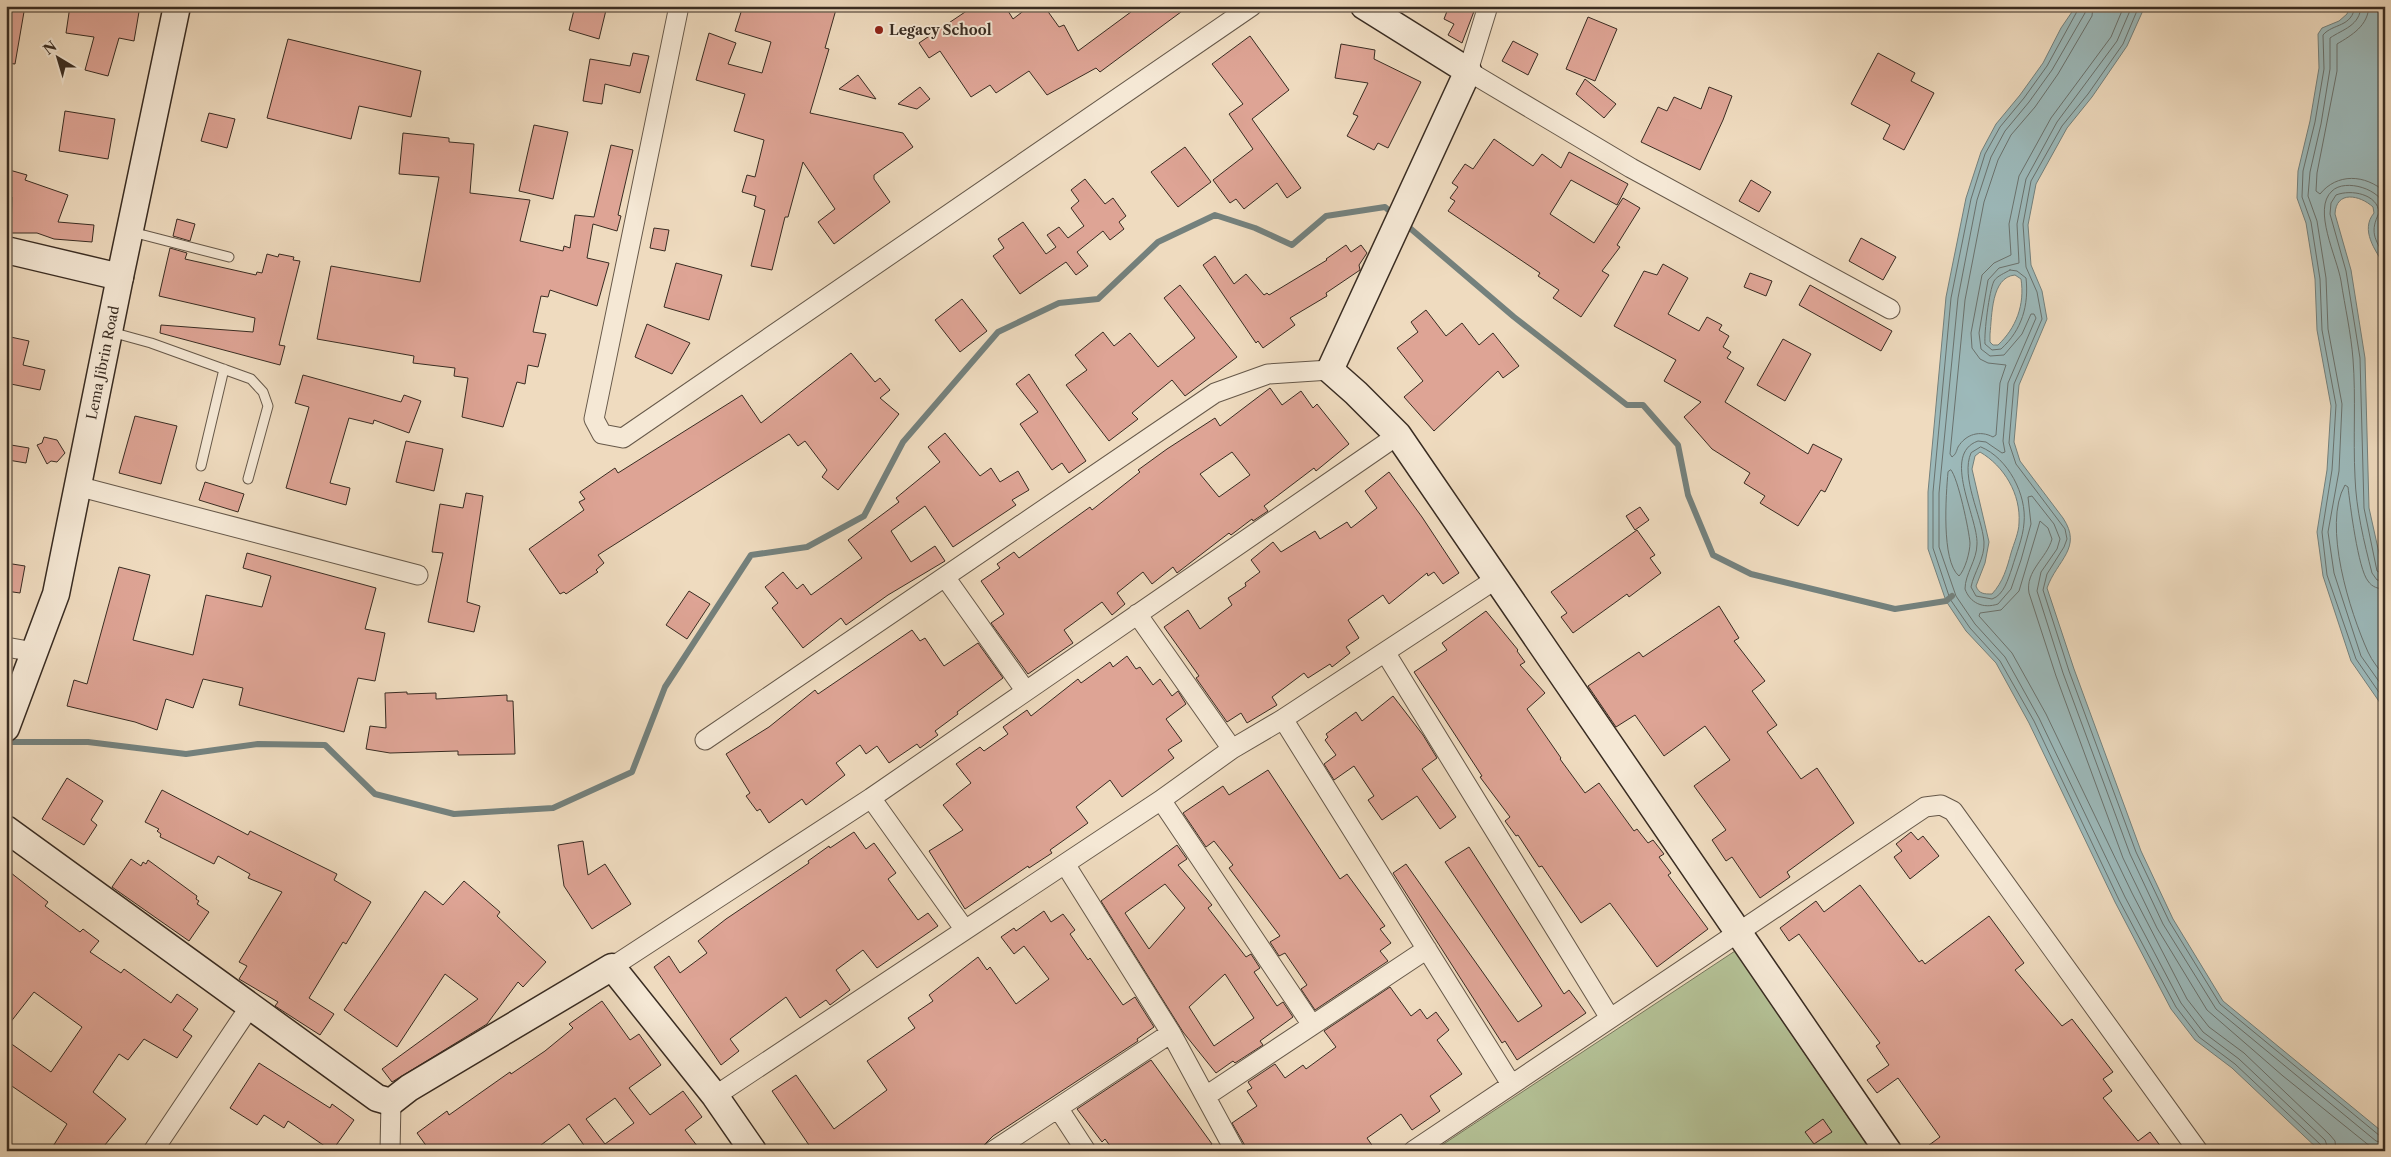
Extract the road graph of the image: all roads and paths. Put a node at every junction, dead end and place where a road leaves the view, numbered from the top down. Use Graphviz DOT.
graph roads {
  1 [pos="177,6"];
  2 [pos="679,6"];
  3 [pos="1252,6"];
  4 [pos="1364,6"];
  5 [pos="1488,6"];
  6 [pos="1468,71"];
  7 [pos="129,232"];
  8 [pos="6,250"];
  9 [pos="229,257"];
  10 [pos="120,276"];
  11 [pos="1890,309"];
  12 [pos="109,331"];
  13 [pos="224,369"];
  14 [pos="1330,370"];
  15 [pos="1398,435"];
  16 [pos="201,466"];
  17 [pos="248,479"];
  18 [pos="78,486"];
  19 [pos="418,575"];
  20 [pos="945,577"];
  21 [pos="1496,579"];
  22 [pos="1136,614"];
  23 [pos="6,647"];
  24 [pos="34,652"];
  25 [pos="1385,652"];
  26 [pos="1025,690"];
  27 [pos="1283,719"];
  28 [pos="9,722"];
  29 [pos="705,740"];
  30 [pos="1232,749"];
  31 [pos="871,798"];
  32 [pos="1161,800"];
  33 [pos="6,830"];
  34 [pos="1064,864"];
  35 [pos="965,930"];
  36 [pos="1740,931"];
  37 [pos="1427,949"];
  38 [pos="612,967"];
  39 [pos="251,1005"];
  40 [pos="1610,1018"];
  41 [pos="1312,1025"];
  42 [pos="1171,1033"];
  43 [pos="1511,1084"];
  44 [pos="715,1096"];
  45 [pos="1206,1096"];
  46 [pos="391,1102"];
  47 [pos="1058,1108"];
  48 [pos="752,1150"];
  49 [pos="153,1151"];
  50 [pos="390,1151"];
  51 [pos="993,1151"];
  52 [pos="1086,1151"];
  53 [pos="1235,1151"];
  54 [pos="1413,1151"];
  55 [pos="1888,1151"];
  56 [pos="2198,1151"];
  1 -- 7 [label="street, Lema Jibrin Road"];
  2 -- 3 [label="street"];
  4 -- 6 [label="street"];
  5 -- 6 [label="street"];
  6 -- 11 [label="street"];
  6 -- 14 [label="street"];
  7 -- 9 [label="lane"];
  7 -- 10 [label="street, Lema Jibrin Road"];
  8 -- 10 [label="street"];
  10 -- 12 [label="street, Lema Jibrin Road"];
  12 -- 13 [label="lane"];
  12 -- 18 [label="street, Lema Jibrin Road"];
  13 -- 16 [label="lane"];
  13 -- 17 [label="lane"];
  14 -- 15 [label="street"];
  14 -- 20 [label="street"];
  15 -- 21 [label="street"];
  15 -- 22 [label="street"];
  18 -- 19 [label="street"];
  18 -- 24 [label="street, Lema Jibrin Road"];
  20 -- 26 [label="street"];
  20 -- 29 [label="street"];
  21 -- 25 [label="street"];
  21 -- 36 [label="street"];
  22 -- 26 [label="street"];
  22 -- 30 [label="street"];
  23 -- 24 [label="street"];
  24 -- 28 [label="street, Lema Jibrin Road"];
  25 -- 27 [label="street"];
  25 -- 40 [label="street"];
  26 -- 31 [label="street"];
  27 -- 30 [label="street"];
  27 -- 37 [label="street"];
  30 -- 32 [label="street"];
  31 -- 35 [label="street"];
  31 -- 38 [label="street"];
  32 -- 34 [label="street"];
  32 -- 41 [label="street"];
  33 -- 39 [label="street"];
  34 -- 35 [label="street"];
  34 -- 42 [label="street"];
  35 -- 44 [label="street"];
  36 -- 40 [label="street"];
  36 -- 55 [label="street"];
  36 -- 56 [label="street"];
  37 -- 41 [label="street"];
  37 -- 43 [label="street"];
  38 -- 44 [label="street"];
  38 -- 46 [label="street"];
  39 -- 46 [label="street"];
  39 -- 49 [label="street"];
  40 -- 43 [label="street"];
  41 -- 45 [label="street"];
  42 -- 45 [label="street"];
  42 -- 47 [label="street"];
  43 -- 54 [label="street"];
  44 -- 48 [label="street"];
  45 -- 53 [label="street"];
  46 -- 50 [label="street"];
  47 -- 51 [label="street"];
  47 -- 52 [label="street"];
}
